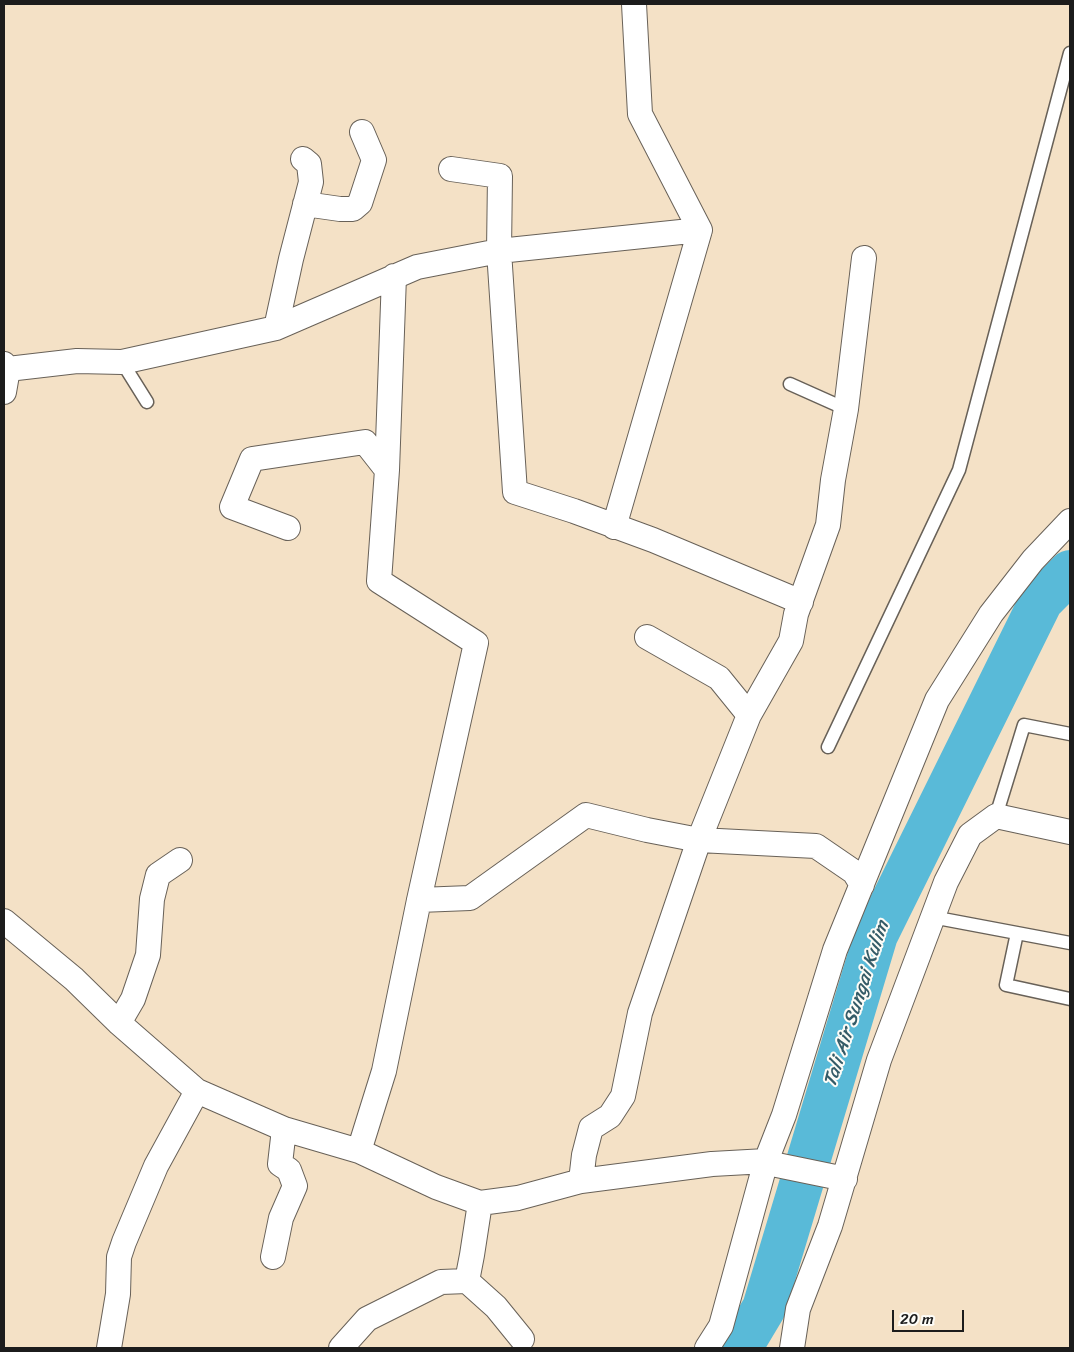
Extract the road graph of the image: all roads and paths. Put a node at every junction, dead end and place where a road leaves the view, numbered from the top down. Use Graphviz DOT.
graph roads {
  1 [pos="634,4"];
  2 [pos="1070,53"];
  3 [pos="362,132"];
  4 [pos="303,159"];
  5 [pos="451,169"];
  6 [pos="305,204"];
  7 [pos="700,230"];
  8 [pos="499,251"];
  9 [pos="864,258"];
  10 [pos="394,276"];
  11 [pos="276,328"];
  12 [pos="122,362"];
  13 [pos="6,366"];
  14 [pos="790,384"];
  15 [pos="4,392"];
  16 [pos="148,402"];
  17 [pos="846,409"];
  18 [pos="386,470"];
  19 [pos="1070,521"];
  20 [pos="614,527"];
  21 [pos="288,528"];
  22 [pos="801,602"];
  23 [pos="647,637"];
  24 [pos="749,715"];
  25 [pos="1070,734"];
  26 [pos="828,747"];
  27 [pos="996,816"];
  28 [pos="1070,832"];
  29 [pos="699,840"];
  30 [pos="180,860"];
  31 [pos="862,885"];
  32 [pos="419,900"];
  33 [pos="932,917"];
  34 [pos="4,921"];
  35 [pos="1016,933"];
  36 [pos="1070,943"];
  37 [pos="1070,999"];
  38 [pos="119,1023"];
  39 [pos="197,1091"];
  40 [pos="284,1129"];
  41 [pos="359,1151"];
  42 [pos="769,1163"];
  43 [pos="837,1178"];
  44 [pos="581,1181"];
  45 [pos="480,1203"];
  46 [pos="273,1257"];
  47 [pos="466,1281"];
  48 [pos="522,1339"];
  49 [pos="109,1348"];
  50 [pos="342,1348"];
  51 [pos="707,1348"];
  52 [pos="792,1348"];
  1 -- 7 [label="street"];
  2 -- 26 [label="lane"];
  3 -- 6 [label="street"];
  4 -- 6 [label="street"];
  5 -- 8 [label="street"];
  6 -- 11 [label="street"];
  7 -- 8 [label="street"];
  7 -- 20 [label="street"];
  8 -- 10 [label="street"];
  8 -- 20 [label="street"];
  9 -- 17 [label="street"];
  10 -- 11 [label="street"];
  10 -- 18 [label="street"];
  11 -- 12 [label="street"];
  12 -- 13 [label="street"];
  12 -- 16 [label="lane"];
  13 -- 15 [label="street"];
  14 -- 17 [label="lane"];
  17 -- 22 [label="street"];
  18 -- 21 [label="street"];
  18 -- 32 [label="street"];
  19 -- 31 [label="street"];
  20 -- 22 [label="street"];
  22 -- 24 [label="street"];
  23 -- 24 [label="street"];
  24 -- 29 [label="street"];
  25 -- 27 [label="lane"];
  27 -- 28 [label="street"];
  27 -- 33 [label="street"];
  29 -- 31 [label="street"];
  29 -- 32 [label="street"];
  29 -- 44 [label="street"];
  30 -- 38 [label="street"];
  31 -- 42 [label="street"];
  32 -- 41 [label="street"];
  33 -- 35 [label="lane"];
  33 -- 43 [label="street"];
  34 -- 38 [label="street"];
  35 -- 36 [label="lane"];
  35 -- 37 [label="lane"];
  38 -- 39 [label="street"];
  39 -- 40 [label="street"];
  39 -- 49 [label="street"];
  40 -- 41 [label="street"];
  40 -- 46 [label="street"];
  41 -- 45 [label="street"];
  42 -- 43 [label="street"];
  42 -- 44 [label="street"];
  42 -- 51 [label="street"];
  43 -- 52 [label="street"];
  44 -- 45 [label="street"];
  45 -- 47 [label="street"];
  47 -- 48 [label="street"];
  47 -- 50 [label="street"];
}
